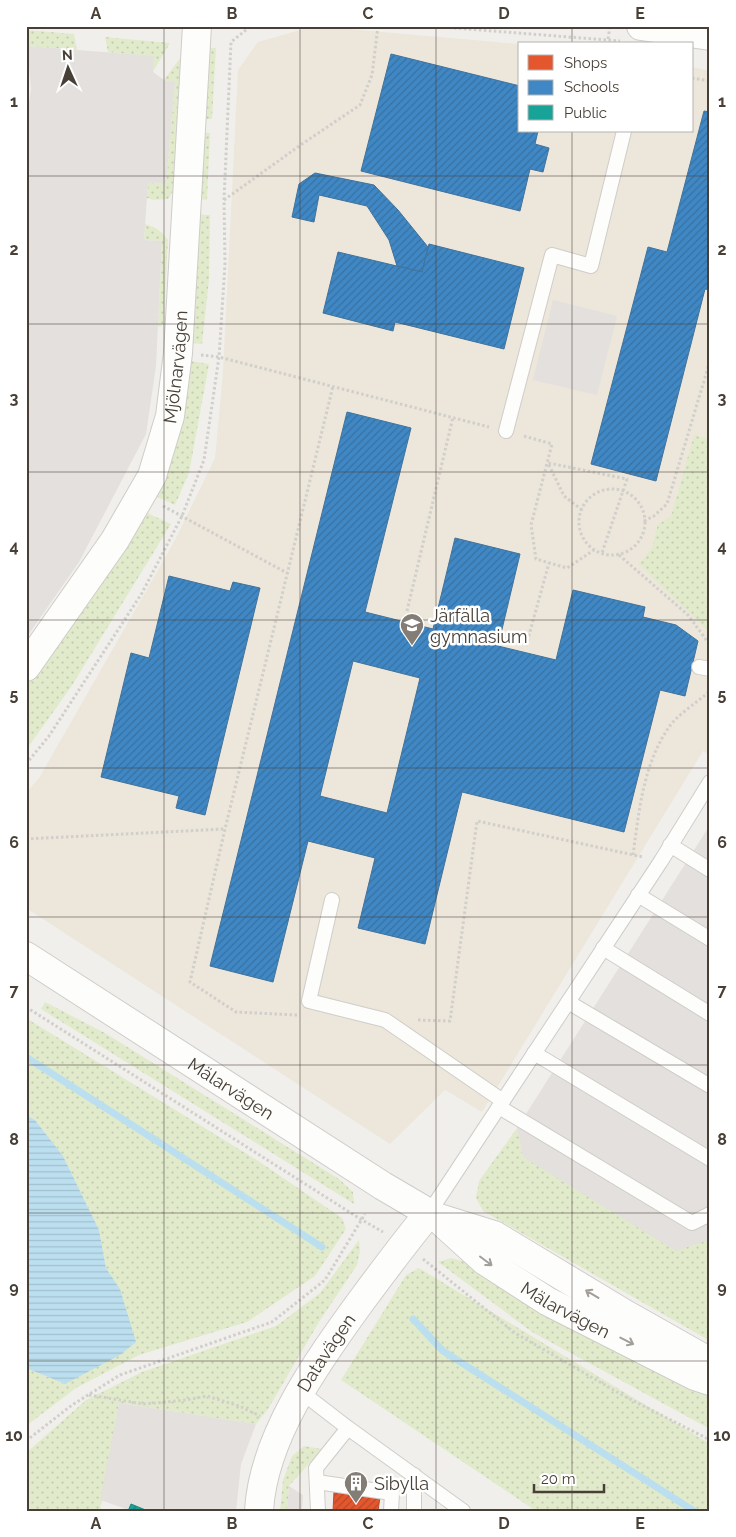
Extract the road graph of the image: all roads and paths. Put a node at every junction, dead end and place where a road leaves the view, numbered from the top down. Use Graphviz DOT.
graph roads {
  1 [pos="197,26"];
  2 [pos="378,26"];
  3 [pos="429,26"];
  4 [pos="610,26"];
  5 [pos="644,32"];
  6 [pos="710,36"];
  7 [pos="608,39"];
  8 [pos="694,78"];
  9 [pos="710,81"];
  10 [pos="624,132"];
  11 [pos="224,200"];
  12 [pos="178,353"];
  13 [pos="710,361"];
  14 [pos="333,386"];
  15 [pos="453,417"];
  16 [pos="506,432"];
  17 [pos="548,463"];
  18 [pos="623,490"];
  19 [pos="141,496"];
  20 [pos="582,510"];
  21 [pos="644,521"];
  22 [pos="594,550"];
  23 [pos="602,553"];
  24 [pos="619,555"];
  25 [pos="549,563"];
  26 [pos="288,573"];
  27 [pos="407,611"];
  28 [pos="710,645"];
  29 [pos="526,646"];
  30 [pos="26,667"];
  31 [pos="710,691"];
  32 [pos="708,787"];
  33 [pos="225,829"];
  34 [pos="26,839"];
  35 [pos="670,845"];
  36 [pos="633,855"];
  37 [pos="661,861"];
  38 [pos="710,870"];
  39 [pos="638,895"];
  40 [pos="332,900"];
  41 [pos="710,938"];
  42 [pos="603,948"];
  43 [pos="26,956"];
  44 [pos="568,1002"];
  45 [pos="26,1007"];
  46 [pos="710,1014"];
  47 [pos="302,1016"];
  48 [pos="385,1020"];
  49 [pos="534,1053"];
  50 [pos="710,1086"];
  51 [pos="501,1104"];
  52 [pos="710,1159"];
  53 [pos="365,1214"];
  54 [pos="710,1214"];
  55 [pos="433,1215"];
  56 [pos="364,1221"];
  57 [pos="426,1261"];
  58 [pos="710,1362"];
  59 [pos="710,1381"];
  60 [pos="300,1391"];
  61 [pos="88,1395"];
  62 [pos="282,1427"];
  63 [pos="348,1428"];
  64 [pos="710,1440"];
  65 [pos="26,1441"];
  66 [pos="414,1475"];
  67 [pos="317,1482"];
  68 [pos="259,1511"];
  69 [pos="318,1511"];
  70 [pos="391,1511"];
  71 [pos="414,1511"];
  72 [pos="463,1511"];
  1 -- 12 [label="street, Mjölnarvägen"];
  2 -- 11 [label="path"];
  3 -- 7 [label="path"];
  4 -- 7 [label="path"];
  5 -- 6 [label="street"];
  5 -- 7 [label="path"];
  8 -- 9 [label="path"];
  10 -- 16 [label="lane"];
  12 -- 14 [label="path"];
  12 -- 19 [label="street, Mjölnarvägen"];
  13 -- 21 [label="path"];
  14 -- 15 [label="path"];
  14 -- 26 [label="path"];
  15 -- 16 [label="path"];
  15 -- 27 [label="path"];
  16 -- 17 [label="path"];
  17 -- 18 [label="path"];
  17 -- 20 [label="path"];
  17 -- 25 [label="path"];
  18 -- 20 [label="path"];
  18 -- 21 [label="path"];
  18 -- 23 [label="path"];
  19 -- 26 [label="path"];
  19 -- 30 [label="street, Mjölnarvägen"];
  20 -- 22 [label="path"];
  21 -- 24 [label="path"];
  22 -- 23 [label="path"];
  22 -- 25 [label="path"];
  23 -- 24 [label="path"];
  24 -- 28 [label="path"];
  25 -- 29 [label="path"];
  26 -- 33 [label="path"];
  31 -- 36 [label="path"];
  32 -- 35 [label="lane"];
  33 -- 34 [label="path"];
  33 -- 47 [label="path"];
  35 -- 37 [label="lane"];
  35 -- 38 [label="lane"];
  36 -- 37 [label="path"];
  36 -- 48 [label="path"];
  37 -- 39 [label="lane"];
  39 -- 41 [label="lane"];
  39 -- 42 [label="lane"];
  40 -- 48 [label="lane"];
  42 -- 44 [label="lane"];
  42 -- 46 [label="lane"];
  43 -- 55 [label="street, Mälarvägen"];
  44 -- 49 [label="lane"];
  44 -- 50 [label="lane"];
  45 -- 56 [label="path"];
  48 -- 51 [label="lane"];
  49 -- 51 [label="lane"];
  49 -- 52 [label="lane"];
  51 -- 54 [label="lane"];
  51 -- 55 [label="lane"];
  53 -- 56 [label="path"];
  58 -- 55 [label="street, Mälarvägen, one-way"];
  55 -- 59 [label="street, Mälarvägen, one-way"];
  55 -- 60 [label="street, Datavägen"];
  56 -- 61 [label="path"];
  57 -- 64 [label="path"];
  60 -- 62 [label="street, Datavägen"];
  60 -- 63 [label="lane"];
  61 -- 62 [label="path"];
  61 -- 65 [label="path"];
  62 -- 68 [label="street, Datavägen"];
  63 -- 66 [label="lane"];
  63 -- 67 [label="lane"];
  66 -- 71 [label="lane"];
  66 -- 72 [label="lane"];
  67 -- 69 [label="lane"];
  67 -- 70 [label="lane"];
}
